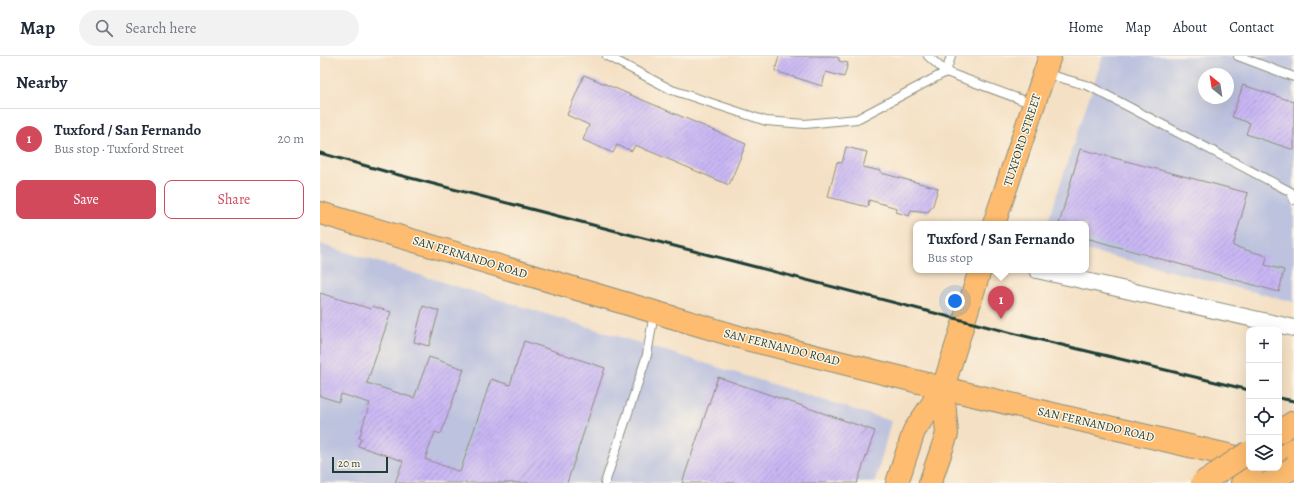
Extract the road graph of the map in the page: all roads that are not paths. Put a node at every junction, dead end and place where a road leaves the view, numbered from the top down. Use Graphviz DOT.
graph roads {
  1 [pos="607,56"];
  2 [pos="928,56"];
  3 [pos="952,56"];
  4 [pos="1238,56"];
  5 [pos="1047,64"];
  6 [pos="946,72"];
  7 [pos="1294,77"];
  8 [pos="1034,104"];
  9 [pos="1294,200"];
  10 [pos="320,212"];
  11 [pos="995,221"];
  12 [pos="979,273"];
  13 [pos="1050,273"];
  14 [pos="654,312"];
  15 [pos="1294,328"];
  16 [pos="943,388"];
  17 [pos="1294,422"];
  18 [pos="1282,430"];
  19 [pos="1294,449"];
  20 [pos="1246,454"];
  21 [pos="1282,457"];
  22 [pos="1246,459"];
  23 [pos="1294,467"];
  24 [pos="1282,468"];
  25 [pos="1294,470"];
  26 [pos="1260,471"];
  27 [pos="605,483"];
  28 [pos="897,483"];
  29 [pos="930,483"];
  30 [pos="1202,483"];
  31 [pos="1242,483"];
  32 [pos="1269,483"];
  1 -- 6 [label="lane"];
  2 -- 6 [label="lane"];
  3 -- 6 [label="lane"];
  4 -- 7 [label="lane"];
  5 -- 8 [label="main road, TUXFORD STREET"];
  5 -- 9 [label="lane"];
  6 -- 8 [label="lane"];
  8 -- 11 [label="main road, TUXFORD STREET"];
  10 -- 14 [label="main road, SAN FERNANDO ROAD"];
  12 -- 16 [label="main road"];
  13 -- 15 [label="street"];
  14 -- 16 [label="main road, SAN FERNANDO ROAD"];
  14 -- 27 [label="lane"];
  16 -- 22 [label="main road, SAN FERNANDO ROAD"];
  16 -- 28 [label="main road"];
  16 -- 29 [label="main road"];
  17 -- 18 [label="main road"];
  19 -- 21 [label="main road"];
  20 -- 30 [label="main road, bridge"];
  23 -- 32 [label="main road, bridge"];
  24 -- 25 [label="main road"];
  26 -- 31 [label="main road"];
}
